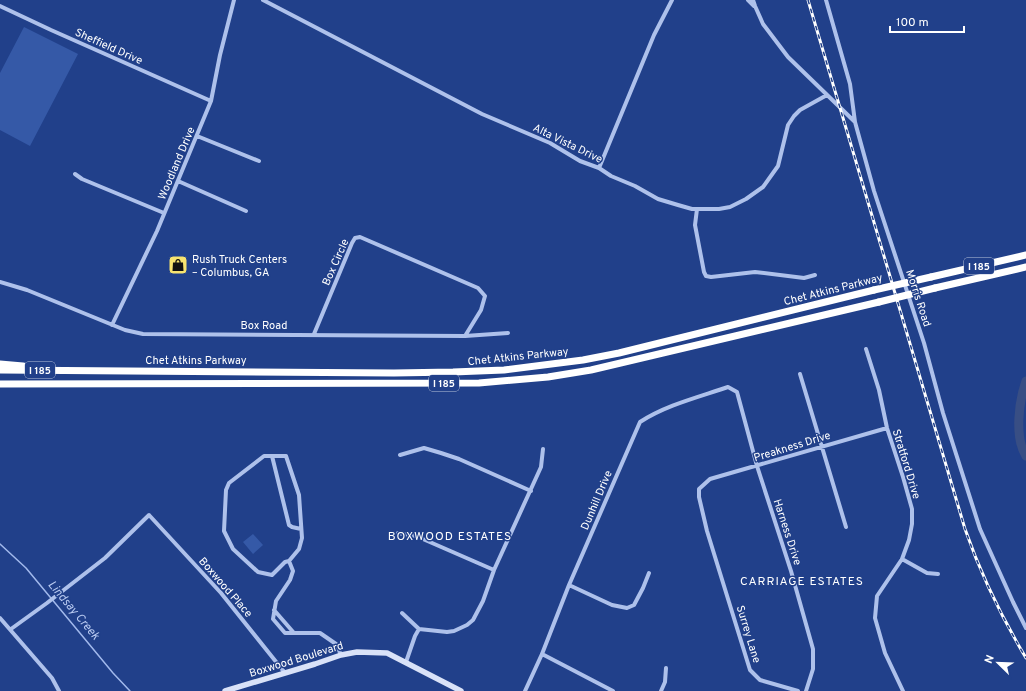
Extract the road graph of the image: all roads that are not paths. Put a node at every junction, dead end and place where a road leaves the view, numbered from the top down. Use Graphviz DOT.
graph roads {
  1 [pos="234,0"];
  2 [pos="263,0"];
  3 [pos="672,0"];
  4 [pos="748,0"];
  5 [pos="753,0"];
  6 [pos="826,0"];
  7 [pos="0,6"];
  8 [pos="755,6"];
  9 [pos="827,95"];
  10 [pos="211,101"];
  11 [pos="855,122"];
  12 [pos="197,136"];
  13 [pos="259,161"];
  14 [pos="599,168"];
  15 [pos="75,174"];
  16 [pos="178,181"];
  17 [pos="697,209"];
  18 [pos="246,211"];
  19 [pos="164,213"];
  20 [pos="1026,255"];
  21 [pos="1026,267"];
  22 [pos="816,275"];
  23 [pos="0,282"];
  24 [pos="112,325"];
  25 [pos="508,333"];
  26 [pos="314,334"];
  27 [pos="465,336"];
  28 [pos="866,349"];
  29 [pos="0,364"];
  30 [pos="0,370"];
  31 [pos="79,371"];
  32 [pos="800,374"];
  33 [pos="0,384"];
  34 [pos="60,384"];
  35 [pos="0,388"];
  36 [pos="740,402"];
  37 [pos="887,428"];
  38 [pos="822,447"];
  39 [pos="543,449"];
  40 [pos="400,455"];
  41 [pos="272,456"];
  42 [pos="758,466"];
  43 [pos="704,484"];
  44 [pos="531,492"];
  45 [pos="846,527"];
  46 [pos="301,528"];
  47 [pos="398,533"];
  48 [pos="902,559"];
  49 [pos="289,561"];
  50 [pos="494,570"];
  51 [pos="649,573"];
  52 [pos="938,574"];
  53 [pos="569,585"];
  54 [pos="274,610"];
  55 [pos="402,613"];
  56 [pos="0,618"];
  57 [pos="283,621"];
  58 [pos="278,625"];
  59 [pos="1026,628"];
  60 [pos="11,629"];
  61 [pos="418,629"];
  62 [pos="294,634"];
  63 [pos="542,654"];
  64 [pos="341,655"];
  65 [pos="406,662"];
  66 [pos="666,668"];
  67 [pos="285,674"];
  68 [pos="58,691"];
  69 [pos="225,691"];
  70 [pos="461,691"];
  71 [pos="525,691"];
  72 [pos="613,691"];
  73 [pos="661,691"];
  74 [pos="798,691"];
  75 [pos="806,691"];
  76 [pos="903,691"];
  1 -- 10 [label="street, Woodland Drive"];
  2 -- 14 [label="street, Alta Vista Drive"];
  3 -- 14 [label="street"];
  4 -- 8 [label="street"];
  5 -- 8 [label="street"];
  6 -- 11 [label="street, Morris Road"];
  7 -- 10 [label="street, Sheffield Drive"];
  8 -- 9 [label="street"];
  9 -- 11 [label="street"];
  9 -- 17 [label="street, Alta Vista Drive"];
  10 -- 12 [label="street, Woodland Drive"];
  11 -- 59 [label="street, Morris Road"];
  12 -- 13 [label="street"];
  12 -- 16 [label="street, Woodland Drive"];
  14 -- 17 [label="street, Alta Vista Drive"];
  15 -- 19 [label="street"];
  16 -- 18 [label="street"];
  16 -- 19 [label="street, Woodland Drive"];
  17 -- 22 [label="street"];
  19 -- 24 [label="street, Woodland Drive"];
  20 -- 31 [label="highway, Chet Atkins Parkway / I 185, bridge"];
  21 -- 34 [label="highway, Chet Atkins Parkway / I 185, bridge"];
  23 -- 24 [label="street, Box Road"];
  24 -- 26 [label="street, Box Road"];
  25 -- 27 [label="street, Box Road"];
  26 -- 27 [label="street, Box Road"];
  26 -- 27 [label="street, Box Circle"];
  28 -- 37 [label="street, Stratford Drive"];
  29 -- 31 [label="highway"];
  30 -- 31 [label="highway, Chet Atkins Parkway / I 185"];
  32 -- 38 [label="street"];
  33 -- 34 [label="highway, Chet Atkins Parkway / I 185"];
  34 -- 35 [label="highway"];
  36 -- 42 [label="street, Harness Drive"];
  36 -- 53 [label="street, Dunhill Drive"];
  37 -- 38 [label="street, Preakness Drive"];
  37 -- 48 [label="street, Stratford Drive"];
  38 -- 42 [label="street, Preakness Drive"];
  38 -- 45 [label="street"];
  39 -- 44 [label="street"];
  40 -- 44 [label="street"];
  41 -- 46 [label="street"];
  41 -- 46 [label="street"];
  41 -- 49 [label="street"];
  42 -- 43 [label="street, Preakness Drive"];
  42 -- 75 [label="street, Harness Drive"];
  43 -- 74 [label="street, Surrey Lane"];
  44 -- 50 [label="street"];
  46 -- 49 [label="street"];
  47 -- 50 [label="street"];
  48 -- 52 [label="street"];
  48 -- 76 [label="street, Stratford Drive"];
  49 -- 54 [label="street"];
  50 -- 61 [label="street"];
  51 -- 53 [label="street"];
  53 -- 63 [label="street, Dunhill Drive"];
  54 -- 57 [label="street"];
  54 -- 58 [label="street"];
  55 -- 61 [label="street"];
  56 -- 60 [label="street"];
  57 -- 58 [label="street"];
  57 -- 62 [label="street"];
  58 -- 62 [label="street"];
  60 -- 67 [label="street, Boxwood Place"];
  60 -- 68 [label="street"];
  61 -- 65 [label="street"];
  62 -- 64 [label="street"];
  63 -- 71 [label="street, Dunhill Drive"];
  63 -- 72 [label="street"];
  64 -- 65 [label="street, Boxwood Boulevard"];
  64 -- 67 [label="street, Boxwood Boulevard"];
  65 -- 70 [label="street, Boxwood Boulevard"];
  66 -- 73 [label="street"];
  67 -- 69 [label="street, Boxwood Boulevard"];
}
